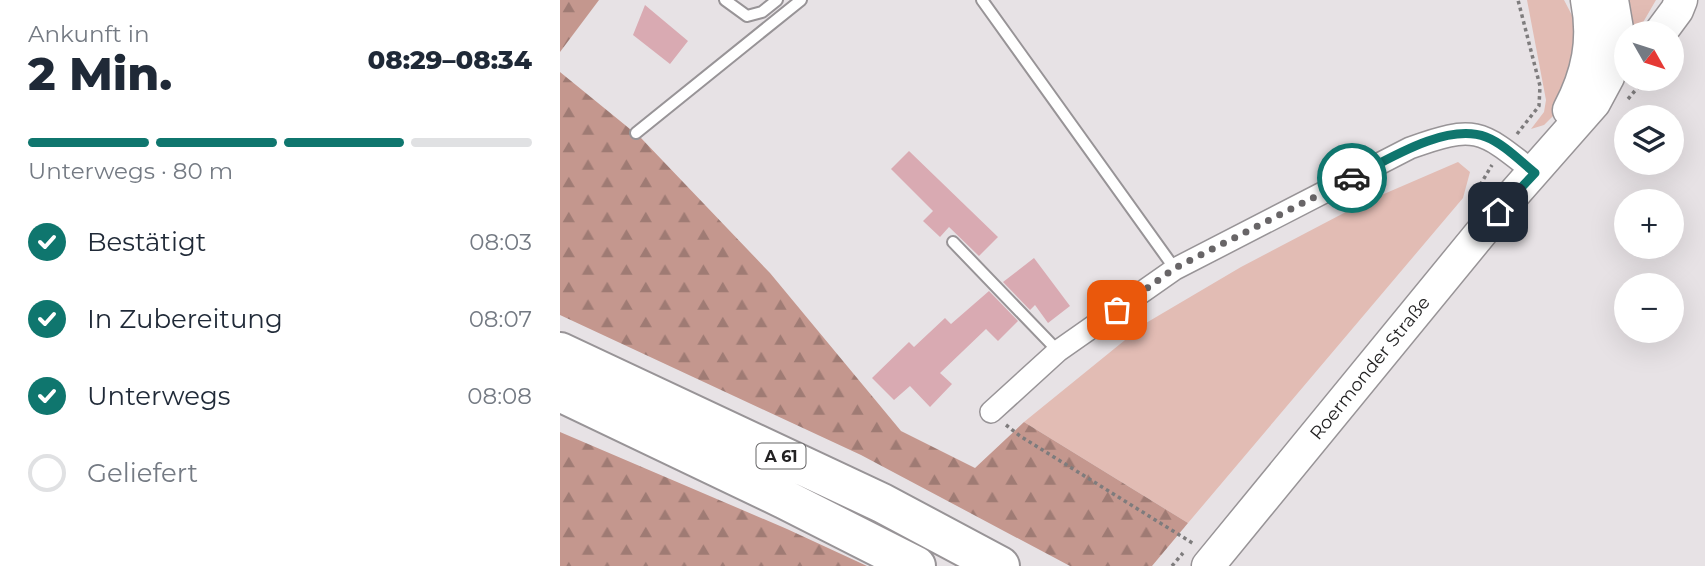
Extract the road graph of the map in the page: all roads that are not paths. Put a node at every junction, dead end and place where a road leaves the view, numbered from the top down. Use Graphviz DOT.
graph roads {
  1 [pos="725,0"];
  2 [pos="777,0"];
  3 [pos="801,0"];
  4 [pos="982,0"];
  5 [pos="1681,0"];
  6 [pos="1592,4"];
  7 [pos="1669,21"];
  8 [pos="1614,82"];
  9 [pos="1594,103"];
  10 [pos="636,133"];
  11 [pos="1535,173"];
  12 [pos="953,242"];
  13 [pos="1175,268"];
  14 [pos="1058,351"];
  15 [pos="560,352"];
  16 [pos="567,397"];
  17 [pos="991,412"];
  18 [pos="1211,562"];
  19 [pos="916,566"];
  20 [pos="1000,566"];
  1 -- 2 [label="lane"];
  3 -- 10 [label="lane"];
  4 -- 13 [label="lane"];
  5 -- 7 [label="main road"];
  6 -- 9 [label="main road, Roermonder Straße"];
  6 -- 11 [label="main road, Roermonder Straße"];
  8 -- 9 [label="main road"];
  9 -- 11 [label="main road, Roermonder Straße"];
  11 -- 13 [label="street"];
  11 -- 18 [label="main road, Roermonder Straße"];
  12 -- 14 [label="lane"];
  13 -- 14 [label="street"];
  14 -- 17 [label="street"];
  15 -- 20 [label="highway, A 61"];
  16 -- 19 [label="highway, A 61"];
}
